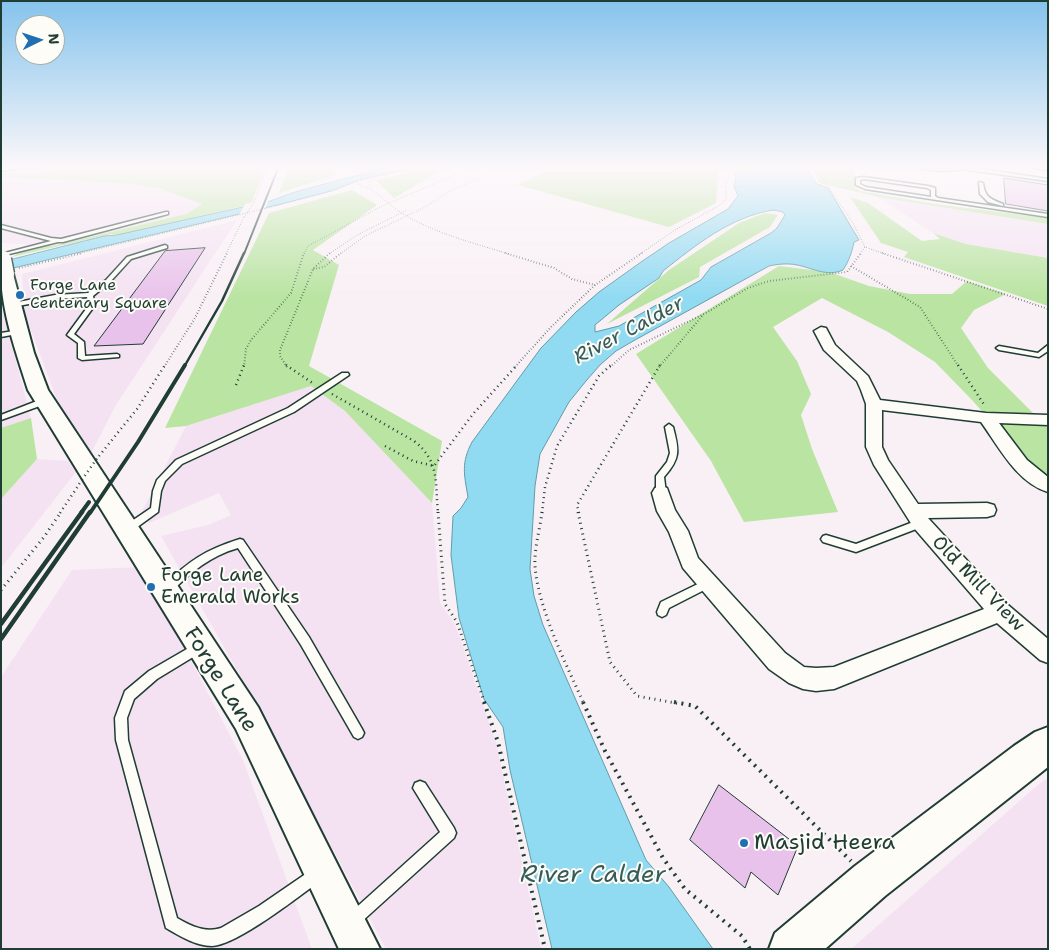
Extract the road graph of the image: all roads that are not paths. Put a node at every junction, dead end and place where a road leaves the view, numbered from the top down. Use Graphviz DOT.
graph roads {
  1 [pos="1021,210"];
  2 [pos="1029,210"];
  3 [pos="166,213"];
  4 [pos="1048,214"];
  5 [pos="1,226"];
  6 [pos="61,241"];
  7 [pos="164,247"];
  8 [pos="4,262"];
  9 [pos="90,295"];
  10 [pos="13,305"];
  11 [pos="820,331"];
  12 [pos="11,334"];
  13 [pos="1048,347"];
  14 [pos="999,348"];
  15 [pos="116,356"];
  16 [pos="345,375"];
  17 [pos="45,401"];
  18 [pos="874,404"];
  19 [pos="989,417"];
  20 [pos="1,418"];
  21 [pos="1048,420"];
  22 [pos="669,427"];
  23 [pos="1048,486"];
  24 [pos="661,493"];
  25 [pos="987,510"];
  26 [pos="917,517"];
  27 [pos="126,530"];
  28 [pos="826,539"];
  29 [pos="708,583"];
  30 [pos="165,590"];
  31 [pos="662,612"];
  32 [pos="1000,612"];
  33 [pos="201,646"];
  34 [pos="1048,652"];
  35 [pos="358,733"];
  36 [pos="1048,745"];
  37 [pos="420,788"];
  38 [pos="322,871"];
  39 [pos="348,924"];
  40 [pos="360,949"];
  41 [pos="791,949"];
  1 -- 4 [label="lane"];
  2 -- 4 [label="lane"];
  3 -- 6 [label="lane"];
  5 -- 6 [label="lane"];
  6 -- 8 [label="lane"];
  7 -- 9 [label="lane"];
  8 -- 10 [label="street, Forge Lane"];
  9 -- 10 [label="lane"];
  9 -- 15 [label="lane"];
  10 -- 12 [label="street, Forge Lane"];
  11 -- 18 [label="street, Old Mill View"];
  12 -- 17 [label="street, Forge Lane"];
  13 -- 14 [label="lane"];
  16 -- 27 [label="lane"];
  17 -- 20 [label="lane"];
  17 -- 27 [label="street, Forge Lane"];
  18 -- 19 [label="street"];
  18 -- 26 [label="street, Old Mill View"];
  19 -- 21 [label="street"];
  19 -- 23 [label="street"];
  22 -- 24 [label="lane"];
  24 -- 29 [label="street"];
  25 -- 26 [label="street, Old Mill View"];
  26 -- 28 [label="lane"];
  26 -- 32 [label="street, Old Mill View"];
  27 -- 30 [label="street, Forge Lane"];
  29 -- 31 [label="lane"];
  29 -- 32 [label="street"];
  30 -- 33 [label="street, Forge Lane"];
  30 -- 35 [label="lane"];
  32 -- 34 [label="street, Old Mill View"];
  33 -- 38 [label="street, Forge Lane"];
  33 -- 38 [label="lane"];
  36 -- 41 [label="main road"];
  37 -- 39 [label="lane"];
  38 -- 39 [label="street, Forge Lane"];
  39 -- 40 [label="street, Forge Lane"];
}
